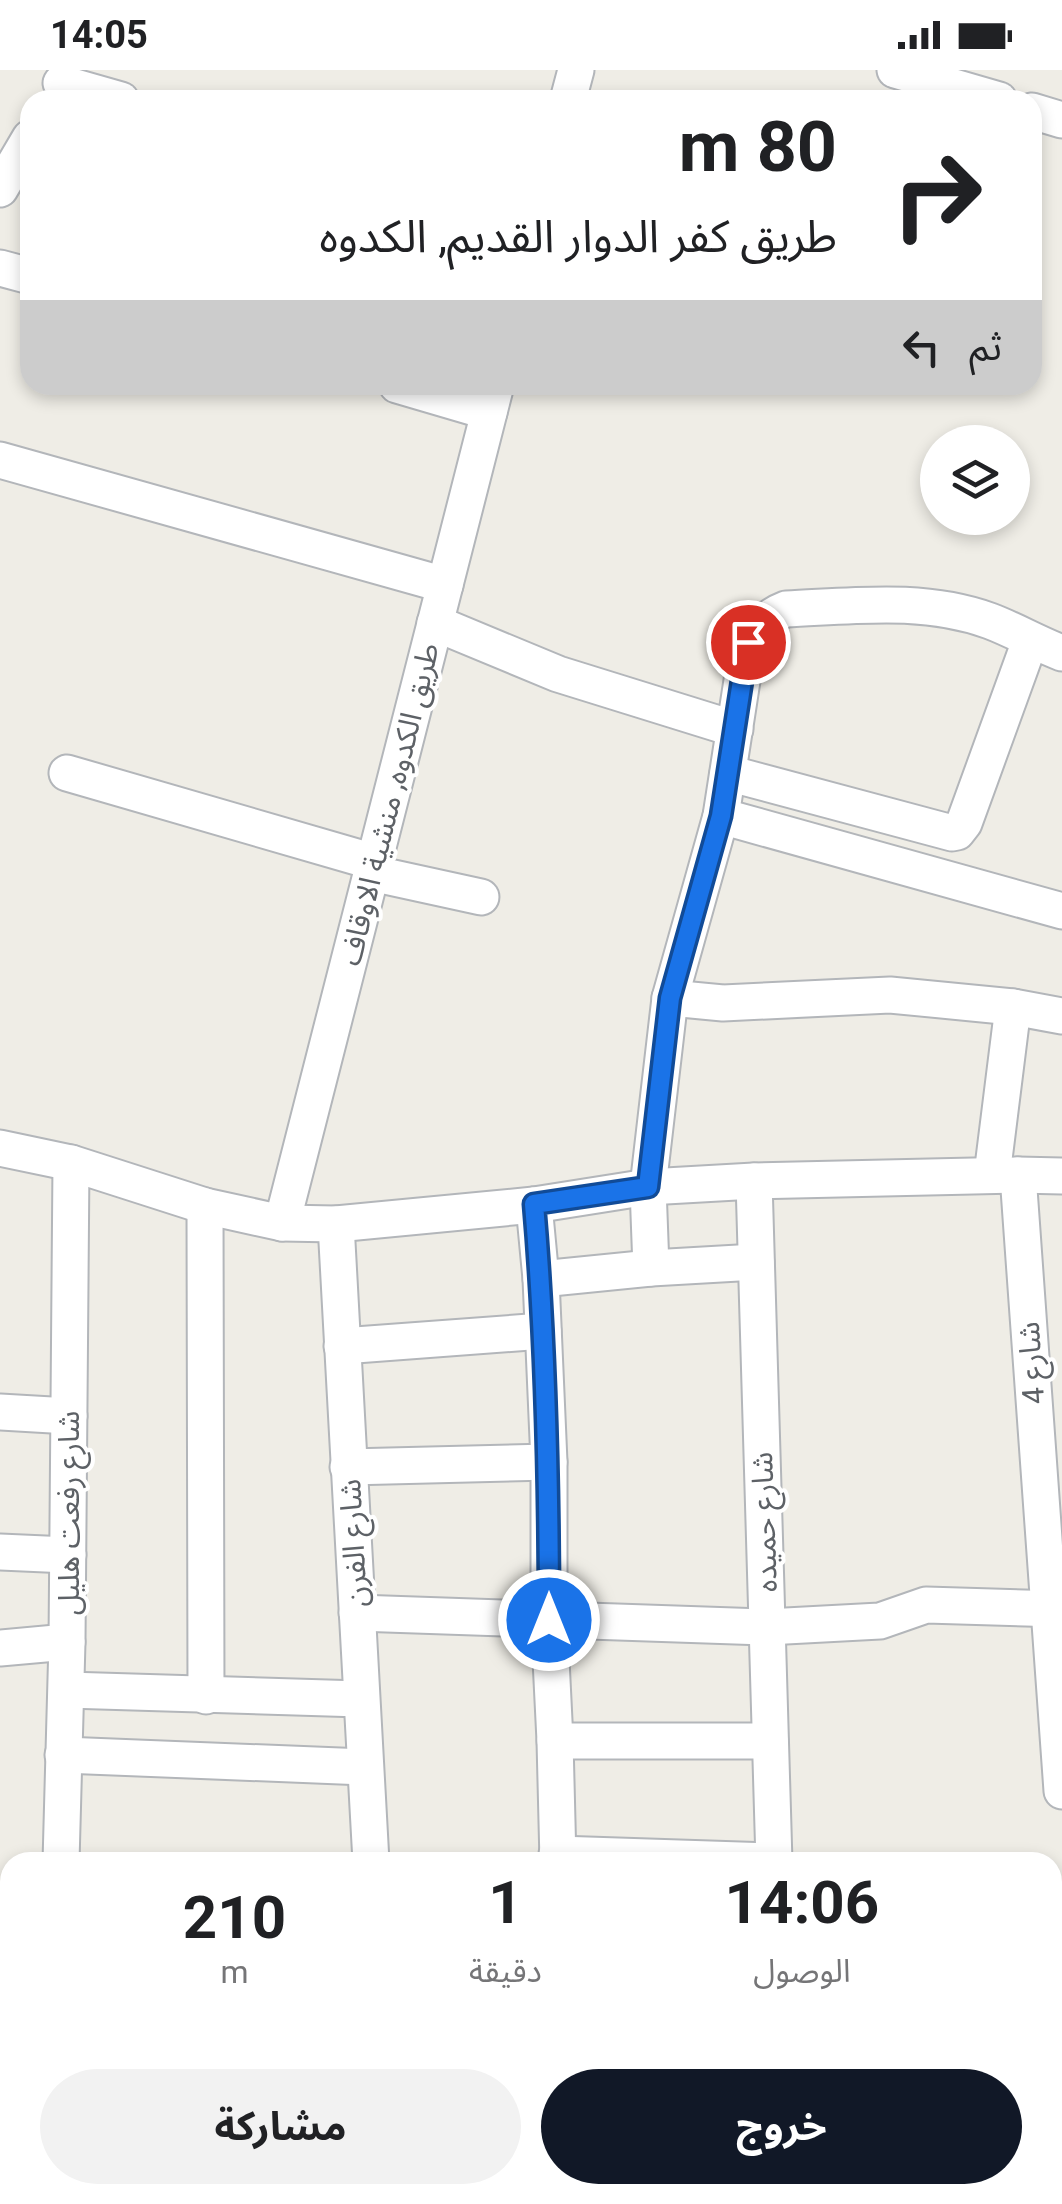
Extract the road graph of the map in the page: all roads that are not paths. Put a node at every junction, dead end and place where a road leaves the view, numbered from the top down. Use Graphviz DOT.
graph roads {
  1 [pos="895,70"];
  2 [pos="965,90"];
  3 [pos="20,155"];
  4 [pos="0,190"];
  5 [pos="492,398"];
  6 [pos="0,460"];
  7 [pos="444,585"];
  8 [pos="435,623"];
  9 [pos="1046,647"];
  10 [pos="735,728"];
  11 [pos="67,773"];
  12 [pos="728,773"];
  13 [pos="721,816"];
  14 [pos="372,868"];
  15 [pos="481,897"];
  16 [pos="1062,911"];
  17 [pos="670,998"];
  18 [pos="1013,1007"];
  19 [pos="1062,1016"];
  20 [pos="0,1148"];
  21 [pos="70,1163"];
  22 [pos="1005,1175"];
  23 [pos="1062,1176"];
  24 [pos="754,1181"];
  25 [pos="648,1187"];
  26 [pos="534,1204"];
  27 [pos="205,1206"];
  28 [pos="282,1223"];
  29 [pos="336,1224"];
  30 [pos="756,1262"];
  31 [pos="651,1268"];
  32 [pos="540,1278"];
  33 [pos="1045,1319"];
  34 [pos="543,1332"];
  35 [pos="342,1346"];
  36 [pos="1048,1397"];
  37 [pos="0,1412"];
  38 [pos="69,1416"];
  39 [pos="549,1462"];
  40 [pos="348,1467"];
  41 [pos="1051,1477"];
  42 [pos="0,1552"];
  43 [pos="68,1555"];
  44 [pos="1056,1610"];
  45 [pos="357,1613"];
  46 [pos="549,1620"];
  47 [pos="767,1626"];
  48 [pos="67,1642"];
  49 [pos="0,1648"];
  50 [pos="1058,1686"];
  51 [pos="67,1690"];
  52 [pos="206,1696"];
  53 [pos="361,1699"];
  54 [pos="556,1741"];
  55 [pos="770,1741"];
  56 [pos="63,1755"];
  57 [pos="365,1767"];
  58 [pos="1062,1791"];
  59 [pos="61,1852"];
  60 [pos="369,1852"];
  61 [pos="558,1852"];
  62 [pos="774,1852"];
  1 -- 2 [label="street"];
  3 -- 4 [label="street"];
  5 -- 7 [label="street, طريق الكدوه, منشية الاوقاف"];
  6 -- 7 [label="street"];
  7 -- 8 [label="street, طريق الكدوه, منشية الاوقاف"];
  8 -- 10 [label="street"];
  8 -- 14 [label="street, طريق الكدوه, منشية الاوقاف"];
  9 -- 10 [label="street"];
  9 -- 12 [label="street"];
  10 -- 12 [label="street"];
  11 -- 14 [label="street"];
  12 -- 13 [label="street"];
  13 -- 16 [label="street"];
  13 -- 17 [label="street"];
  14 -- 15 [label="street"];
  14 -- 28 [label="street, طريق الكدوه, منشية الاوقاف"];
  17 -- 18 [label="street"];
  17 -- 25 [label="street"];
  18 -- 19 [label="street"];
  18 -- 22 [label="street, شارع 4"];
  20 -- 21 [label="street"];
  21 -- 27 [label="street"];
  21 -- 38 [label="street, شارع رفعت هليل"];
  22 -- 23 [label="street"];
  22 -- 24 [label="street"];
  22 -- 33 [label="street, شارع 4"];
  24 -- 25 [label="street"];
  24 -- 30 [label="street, شارع حميده"];
  25 -- 26 [label="street"];
  25 -- 31 [label="street"];
  26 -- 29 [label="street"];
  26 -- 32 [label="street"];
  27 -- 28 [label="street"];
  27 -- 52 [label="street"];
  28 -- 29 [label="street"];
  29 -- 35 [label="street, شارع الفرن"];
  30 -- 31 [label="street"];
  30 -- 47 [label="street, شارع حميده"];
  31 -- 32 [label="street"];
  32 -- 34 [label="street"];
  33 -- 36 [label="street, شارع 4"];
  34 -- 35 [label="street"];
  34 -- 39 [label="street"];
  35 -- 40 [label="street, شارع الفرن"];
  36 -- 41 [label="street, شارع 4"];
  37 -- 38 [label="street"];
  38 -- 43 [label="street, شارع رفعت هليل"];
  39 -- 40 [label="street"];
  39 -- 46 [label="street"];
  40 -- 45 [label="street, شارع الفرن"];
  41 -- 44 [label="street, شارع 4"];
  42 -- 43 [label="street"];
  43 -- 48 [label="street, شارع رفعت هليل"];
  44 -- 47 [label="street"];
  44 -- 50 [label="street, شارع 4"];
  45 -- 46 [label="street"];
  45 -- 53 [label="street, شارع الفرن"];
  46 -- 47 [label="street"];
  46 -- 54 [label="street"];
  47 -- 55 [label="street, شارع حميده"];
  48 -- 49 [label="street"];
  48 -- 51 [label="street, شارع رفعت هليل"];
  50 -- 58 [label="street, شارع 4"];
  51 -- 52 [label="street"];
  51 -- 56 [label="street, شارع رفعت هليل"];
  52 -- 53 [label="street"];
  53 -- 57 [label="street, شارع الفرن"];
  54 -- 55 [label="street"];
  54 -- 61 [label="street"];
  55 -- 62 [label="street, شارع حميده"];
  56 -- 57 [label="street"];
  56 -- 59 [label="street, شارع رفعت هليل"];
  57 -- 60 [label="street, شارع الفرن"];
}
